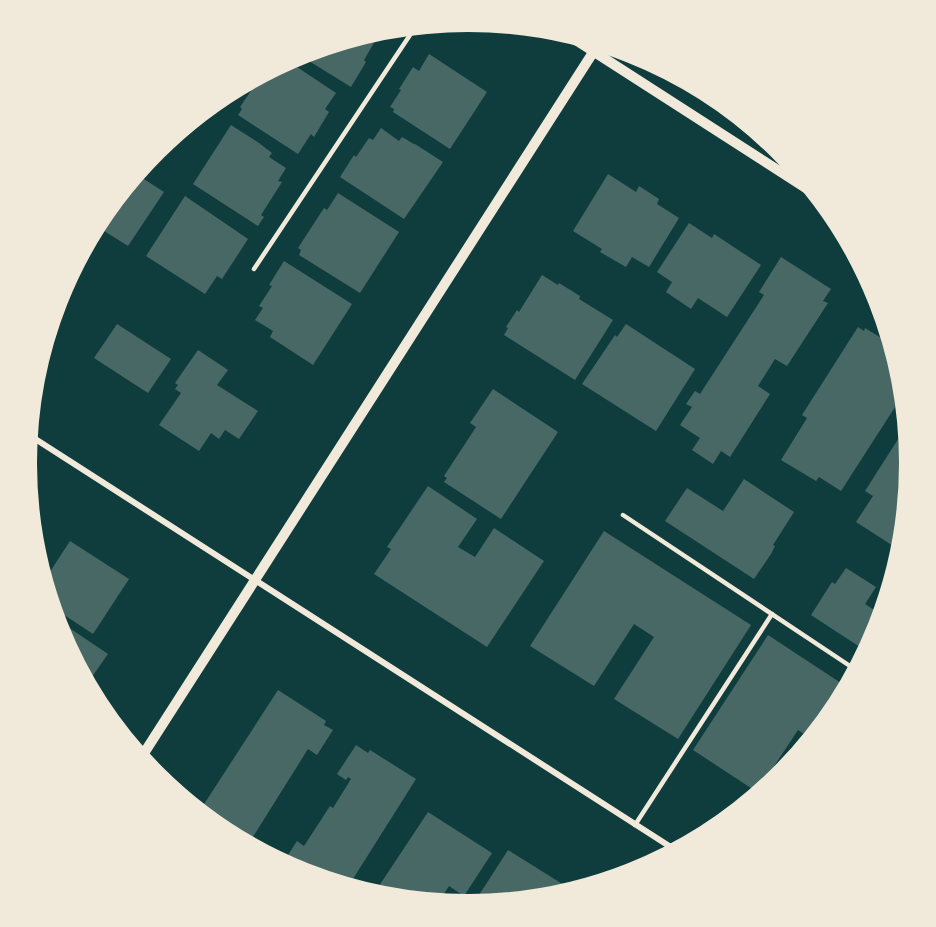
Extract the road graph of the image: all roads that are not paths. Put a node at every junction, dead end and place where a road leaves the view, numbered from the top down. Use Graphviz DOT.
graph roads {
  1 [pos="412,32"];
  2 [pos="580,43"];
  3 [pos="596,48"];
  4 [pos="594,51"];
  5 [pos="802,185"];
  6 [pos="254,269"];
  7 [pos="34,438"];
  8 [pos="623,515"];
  9 [pos="254,581"];
  10 [pos="772,614"];
  11 [pos="852,667"];
  12 [pos="144,753"];
  13 [pos="635,825"];
  14 [pos="671,848"];
  1 -- 6 [label="lane"];
  2 -- 4 [label="street"];
  3 -- 4 [label="street"];
  4 -- 5 [label="street"];
  4 -- 9 [label="street"];
  7 -- 9 [label="street"];
  8 -- 10 [label="lane"];
  9 -- 12 [label="street"];
  9 -- 13 [label="street"];
  10 -- 11 [label="lane"];
  10 -- 13 [label="lane"];
  13 -- 14 [label="street"];
}
